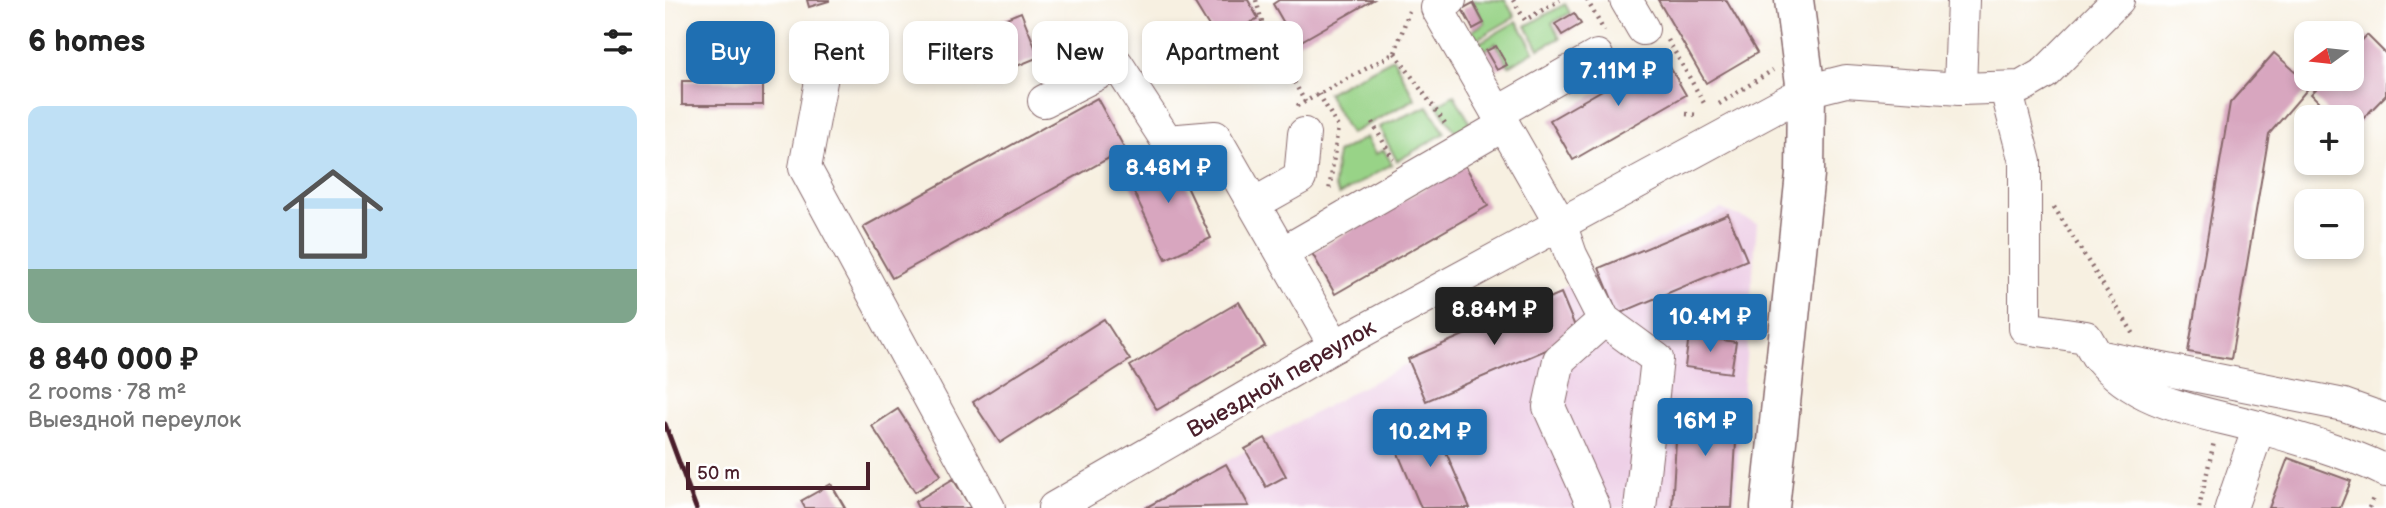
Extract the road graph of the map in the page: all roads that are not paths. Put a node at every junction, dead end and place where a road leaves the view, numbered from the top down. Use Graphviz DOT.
graph roads {
  1 [pos="1450,0"];
  2 [pos="1626,0"];
  3 [pos="1794,0"];
  4 [pos="1963,0"];
  5 [pos="2118,0"];
  6 [pos="1653,31"];
  7 [pos="1597,56"];
  8 [pos="820,84"];
  9 [pos="1960,89"];
  10 [pos="2006,89"];
  11 [pos="1806,91"];
  12 [pos="1044,101"];
  13 [pos="1501,119"];
  14 [pos="1299,121"];
  15 [pos="1254,204"];
  16 [pos="1560,223"];
  17 [pos="1282,253"];
  18 [pos="1604,320"];
  19 [pos="1335,346"];
  20 [pos="2098,356"];
  21 [pos="2386,420"];
  22 [pos="2259,428"];
  23 [pos="2380,483"];
  24 [pos="1065,505"];
  25 [pos="989,508"];
  26 [pos="1594,508"];
  27 [pos="1640,508"];
  28 [pos="1770,508"];
  29 [pos="2231,508"];
  1 -- 13 [label="street"];
  2 -- 6 [label="street"];
  3 -- 11 [label="main road"];
  4 -- 9 [label="street"];
  5 -- 10 [label="street, Выездной переулок"];
  7 -- 13 [label="street"];
  8 -- 25 [label="street"];
  9 -- 10 [label="street, Выездной переулок"];
  9 -- 11 [label="street, Выездной переулок"];
  10 -- 20 [label="street"];
  11 -- 16 [label="street, Выездной переулок"];
  11 -- 28 [label="main road"];
  12 -- 15 [label="street"];
  13 -- 16 [label="street"];
  13 -- 17 [label="street"];
  14 -- 15 [label="street"];
  15 -- 17 [label="street"];
  16 -- 18 [label="street"];
  16 -- 19 [label="street, Выездной переулок"];
  17 -- 19 [label="street"];
  18 -- 26 [label="street"];
  18 -- 27 [label="street"];
  19 -- 24 [label="street, Выездной переулок"];
  20 -- 21 [label="street"];
  20 -- 22 [label="street"];
  22 -- 23 [label="street"];
  22 -- 29 [label="street"];
}
